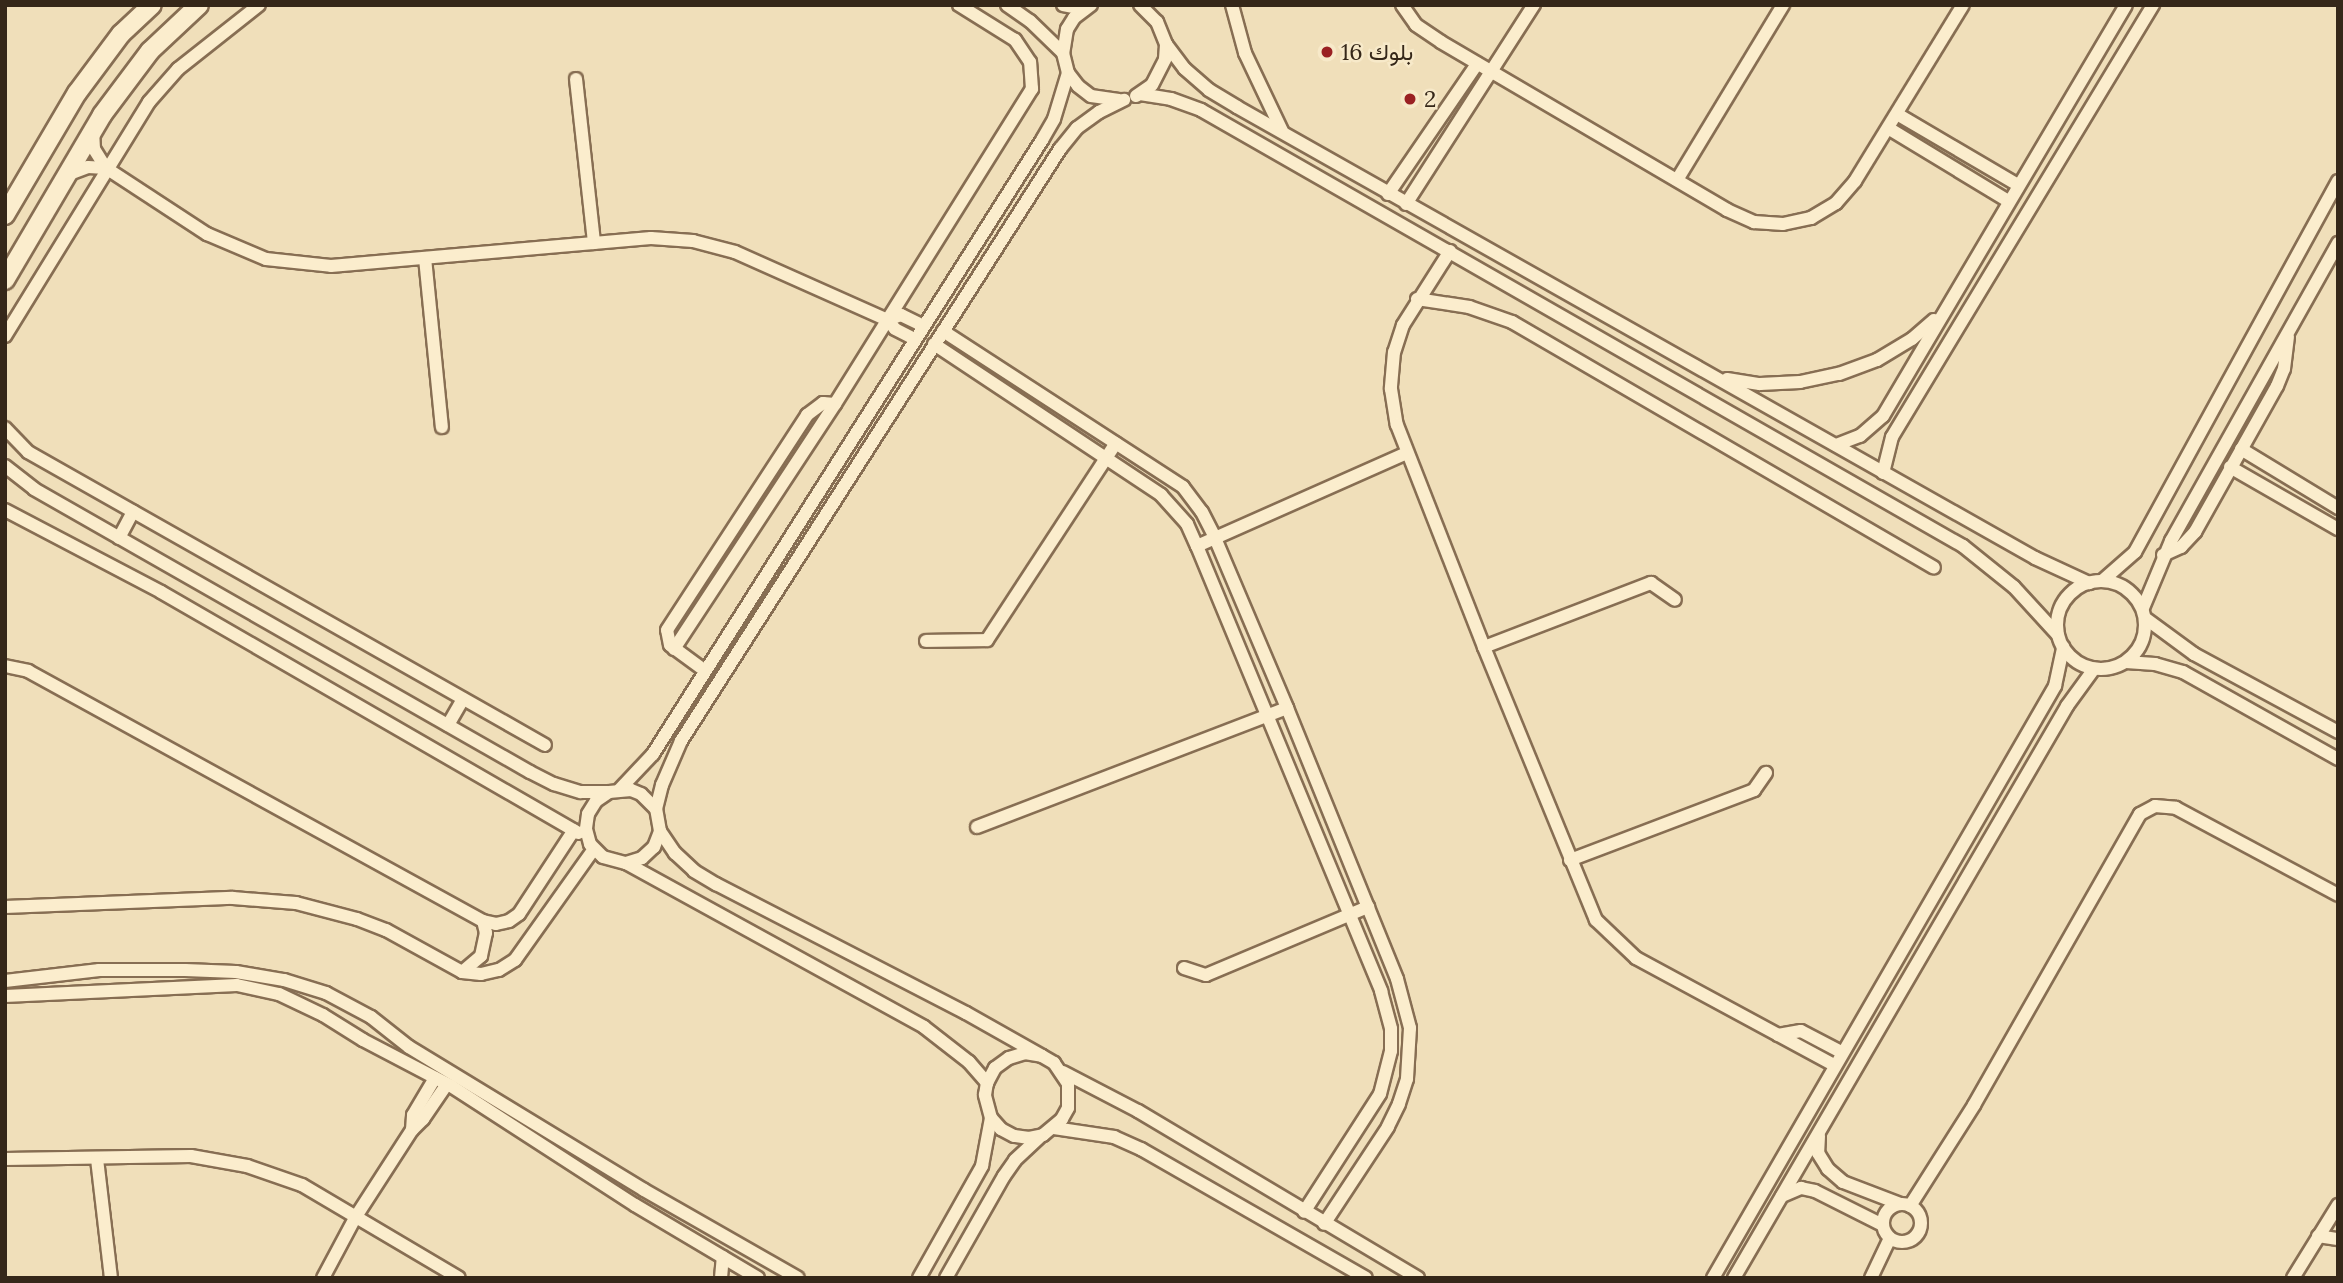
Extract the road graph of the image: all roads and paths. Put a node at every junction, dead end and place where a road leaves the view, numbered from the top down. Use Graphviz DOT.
graph roads {
  1 [pos="152,5"];
  2 [pos="199,5"];
  3 [pos="259,5"];
  4 [pos="960,5"];
  5 [pos="1007,5"];
  6 [pos="1063,5"];
  7 [pos="1140,5"];
  8 [pos="1158,5"];
  9 [pos="1232,5"];
  10 [pos="1402,5"];
  11 [pos="1534,5"];
  12 [pos="1783,5"];
  13 [pos="1963,5"];
  14 [pos="2126,5"];
  15 [pos="2153,5"];
  16 [pos="1087,7"];
  17 [pos="1157,22"];
  18 [pos="1166,44"];
  19 [pos="1063,53"];
  20 [pos="1477,64"];
  21 [pos="1068,73"];
  22 [pos="1492,73"];
  23 [pos="576,79"];
  24 [pos="1140,94"];
  25 [pos="1124,100"];
  26 [pos="1897,114"];
  27 [pos="1888,128"];
  28 [pos="93,130"];
  29 [pos="1283,134"];
  30 [pos="106,169"];
  31 [pos="63,177"];
  32 [pos="1677,180"];
  33 [pos="2338,181"];
  34 [pos="2018,185"];
  35 [pos="1388,194"];
  36 [pos="2008,201"];
  37 [pos="1406,204"];
  38 [pos="5,215"];
  39 [pos="594,243"];
  40 [pos="2338,243"];
  41 [pos="1450,251"];
  42 [pos="425,258"];
  43 [pos="5,280"];
  44 [pos="1567,293"];
  45 [pos="1417,299"];
  46 [pos="1555,312"];
  47 [pos="1942,313"];
  48 [pos="888,320"];
  49 [pos="924,326"];
  50 [pos="943,331"];
  51 [pos="2288,334"];
  52 [pos="5,337"];
  53 [pos="915,339"];
  54 [pos="934,344"];
  55 [pos="1720,379"];
  56 [pos="5,428"];
  57 [pos="442,428"];
  58 [pos="1116,443"];
  59 [pos="1836,445"];
  60 [pos="2241,449"];
  61 [pos="1407,453"];
  62 [pos="1105,460"];
  63 [pos="5,466"];
  64 [pos="2230,467"];
  65 [pos="1883,473"];
  66 [pos="2338,508"];
  67 [pos="5,510"];
  68 [pos="132,512"];
  69 [pos="2338,529"];
  70 [pos="119,538"];
  71 [pos="1215,538"];
  72 [pos="1197,546"];
  73 [pos="2163,555"];
  74 [pos="1934,568"];
  75 [pos="2095,582"];
  76 [pos="1675,600"];
  77 [pos="2144,613"];
  78 [pos="926,641"];
  79 [pos="2060,641"];
  80 [pos="1483,647"];
  81 [pos="2126,662"];
  82 [pos="5,666"];
  83 [pos="2094,669"];
  84 [pos="704,670"];
  85 [pos="463,699"];
  86 [pos="1287,708"];
  87 [pos="1269,715"];
  88 [pos="448,725"];
  89 [pos="2338,732"];
  90 [pos="545,745"];
  91 [pos="2338,759"];
  92 [pos="1766,773"];
  93 [pos="614,791"];
  94 [pos="656,810"];
  95 [pos="977,827"];
  96 [pos="574,830"];
  97 [pos="660,831"];
  98 [pos="592,846"];
  99 [pos="1570,860"];
  100 [pos="626,863"];
  101 [pos="542,878"];
  102 [pos="564,891"];
  103 [pos="2338,895"];
  104 [pos="1368,906"];
  105 [pos="5,907"];
  106 [pos="1350,914"];
  107 [pos="483,921"];
  108 [pos="1184,968"];
  109 [pos="99,970"];
  110 [pos="462,972"];
  111 [pos="5,981"];
  112 [pos="97,990"];
  113 [pos="5,996"];
  114 [pos="1778,1035"];
  115 [pos="1841,1052"];
  116 [pos="1042,1056"];
  117 [pos="435,1061"];
  118 [pos="1834,1065"];
  119 [pos="1063,1072"];
  120 [pos="436,1079"];
  121 [pos="987,1083"];
  122 [pos="1368,1115"];
  123 [pos="991,1118"];
  124 [pos="1388,1127"];
  125 [pos="1048,1131"];
  126 [pos="1820,1133"];
  127 [pos="5,1159"];
  128 [pos="97,1159"];
  129 [pos="1782,1196"];
  130 [pos="1905,1205"];
  131 [pos="2338,1205"];
  132 [pos="1304,1212"];
  133 [pos="355,1217"];
  134 [pos="1324,1224"];
  135 [pos="1882,1225"];
  136 [pos="2318,1236"];
  137 [pos="1890,1238"];
  138 [pos="2338,1239"];
  139 [pos="723,1257"];
  140 [pos="756,1277"];
  141 [pos="111,1278"];
  142 [pos="323,1278"];
  143 [pos="459,1278"];
  144 [pos="721,1278"];
  145 [pos="798,1278"];
  146 [pos="919,1278"];
  147 [pos="946,1278"];
  148 [pos="1366,1278"];
  149 [pos="1418,1278"];
  150 [pos="1713,1278"];
  151 [pos="1734,1278"];
  152 [pos="1871,1278"];
  153 [pos="2293,1278"];
  1 -- 38 [label="main road"];
  2 -- 28 [label="main road"];
  3 -- 30 [label="street"];
  4 -- 48 [label="street"];
  5 -- 19 [label="street"];
  6 -- 16 [label="street"];
  7 -- 17 [label="street"];
  8 -- 17 [label="street"];
  9 -- 29 [label="street"];
  10 -- 20 [label="street"];
  11 -- 22 [label="street"];
  12 -- 32 [label="street"];
  13 -- 26 [label="street"];
  14 -- 34 [label="street"];
  15 -- 65 [label="street"];
  16 -- 19 [label="street"];
  17 -- 18 [label="street"];
  18 -- 24 [label="street"];
  18 -- 29 [label="street"];
  19 -- 21 [label="street"];
  20 -- 22 [label="street"];
  20 -- 35 [label="street"];
  21 -- 25 [label="street"];
  21 -- 49 [label="street"];
  22 -- 32 [label="street"];
  22 -- 37 [label="street"];
  23 -- 39 [label="street"];
  24 -- 25 [label="street"];
  24 -- 41 [label="street"];
  25 -- 50 [label="street"];
  26 -- 27 [label="street"];
  26 -- 34 [label="street"];
  27 -- 32 [label="street"];
  27 -- 36 [label="street"];
  28 -- 30 [label="street"];
  28 -- 31 [label="main road"];
  29 -- 35 [label="street"];
  30 -- 31 [label="street"];
  30 -- 42 [label="street"];
  30 -- 52 [label="street"];
  31 -- 43 [label="main road"];
  33 -- 75 [label="street"];
  34 -- 36 [label="street"];
  35 -- 37 [label="street"];
  36 -- 47 [label="street"];
  37 -- 44 [label="street"];
  39 -- 42 [label="street"];
  39 -- 48 [label="street"];
  40 -- 51 [label="street"];
  41 -- 45 [label="street"];
  41 -- 46 [label="street"];
  42 -- 57 [label="street"];
  44 -- 46 [label="street"];
  44 -- 55 [label="street"];
  45 -- 61 [label="street"];
  45 -- 74 [label="street"];
  46 -- 79 [label="street"];
  47 -- 55 [label="street"];
  47 -- 59 [label="street"];
  48 -- 49 [label="street"];
  48 -- 53 [label="street"];
  48 -- 84 [label="street"];
  49 -- 53 [label="street"];
  50 -- 54 [label="street"];
  50 -- 58 [label="street"];
  51 -- 60 [label="street"];
  51 -- 73 [label="street"];
  53 -- 84 [label="street"];
  54 -- 62 [label="street"];
  54 -- 94 [label="street"];
  55 -- 59 [label="street"];
  56 -- 68 [label="street"];
  58 -- 62 [label="street"];
  58 -- 71 [label="street"];
  59 -- 65 [label="street"];
  60 -- 64 [label="street"];
  60 -- 66 [label="street"];
  61 -- 71 [label="street"];
  61 -- 80 [label="street"];
  62 -- 72 [label="street"];
  62 -- 78 [label="street"];
  63 -- 70 [label="street"];
  64 -- 69 [label="street"];
  64 -- 73 [label="street"];
  65 -- 75 [label="street"];
  67 -- 96 [label="street"];
  68 -- 70 [label="street"];
  68 -- 85 [label="street"];
  70 -- 88 [label="street"];
  71 -- 72 [label="street"];
  71 -- 86 [label="street"];
  72 -- 87 [label="street"];
  73 -- 77 [label="street"];
  75 -- 77 [label="street"];
  75 -- 79 [label="street"];
  76 -- 80 [label="street"];
  77 -- 81 [label="street"];
  77 -- 89 [label="street"];
  79 -- 83 [label="street"];
  79 -- 115 [label="street"];
  80 -- 99 [label="street"];
  81 -- 83 [label="street"];
  81 -- 91 [label="street"];
  82 -- 107 [label="street"];
  83 -- 126 [label="street"];
  84 -- 93 [label="street"];
  85 -- 88 [label="street"];
  85 -- 90 [label="street"];
  86 -- 87 [label="street"];
  86 -- 104 [label="street"];
  87 -- 95 [label="street"];
  87 -- 106 [label="street"];
  88 -- 93 [label="street"];
  92 -- 99 [label="street"];
  93 -- 94 [label="street"];
  93 -- 98 [label="street"];
  94 -- 97 [label="street"];
  96 -- 98 [label="street"];
  96 -- 101 [label="street"];
  97 -- 100 [label="street"];
  97 -- 116 [label="street"];
  98 -- 100 [label="street"];
  98 -- 102 [label="street"];
  99 -- 114 [label="street"];
  100 -- 121 [label="street"];
  101 -- 102 [label="street"];
  101 -- 107 [label="street"];
  102 -- 110 [label="street"];
  103 -- 130 [label="street"];
  104 -- 106 [label="street"];
  104 -- 124 [label="street"];
  105 -- 110 [label="street"];
  106 -- 108 [label="street"];
  106 -- 122 [label="street"];
  107 -- 110 [label="street"];
  109 -- 111 [label="street"];
  109 -- 112 [label="street"];
  109 -- 117 [label="street"];
  112 -- 113 [label="street"];
  112 -- 120 [label="street"];
  114 -- 115 [label="street"];
  114 -- 118 [label="street"];
  115 -- 118 [label="street"];
  116 -- 119 [label="street"];
  116 -- 121 [label="street"];
  117 -- 120 [label="street"];
  117 -- 145 [label="street"];
  118 -- 150 [label="street"];
  119 -- 125 [label="street"];
  119 -- 132 [label="street"];
  120 -- 133 [label="street"];
  120 -- 139 [label="street"];
  121 -- 123 [label="street"];
  122 -- 124 [label="street"];
  122 -- 132 [label="street"];
  123 -- 125 [label="street"];
  123 -- 146 [label="street"];
  124 -- 134 [label="street"];
  125 -- 147 [label="street"];
  125 -- 148 [label="street"];
  126 -- 129 [label="street"];
  126 -- 130 [label="street"];
  127 -- 128 [label="street"];
  128 -- 133 [label="street"];
  128 -- 141 [label="street"];
  129 -- 135 [label="street"];
  129 -- 151 [label="street"];
  130 -- 135 [label="street"];
  130 -- 137 [label="street"];
  131 -- 136 [label="street"];
  132 -- 134 [label="street"];
  133 -- 142 [label="street"];
  133 -- 143 [label="street"];
  134 -- 149 [label="street"];
  135 -- 137 [label="street"];
  136 -- 138 [label="street"];
  136 -- 153 [label="street"];
  137 -- 152 [label="street"];
  139 -- 140 [label="street"];
  139 -- 144 [label="street"];
}
